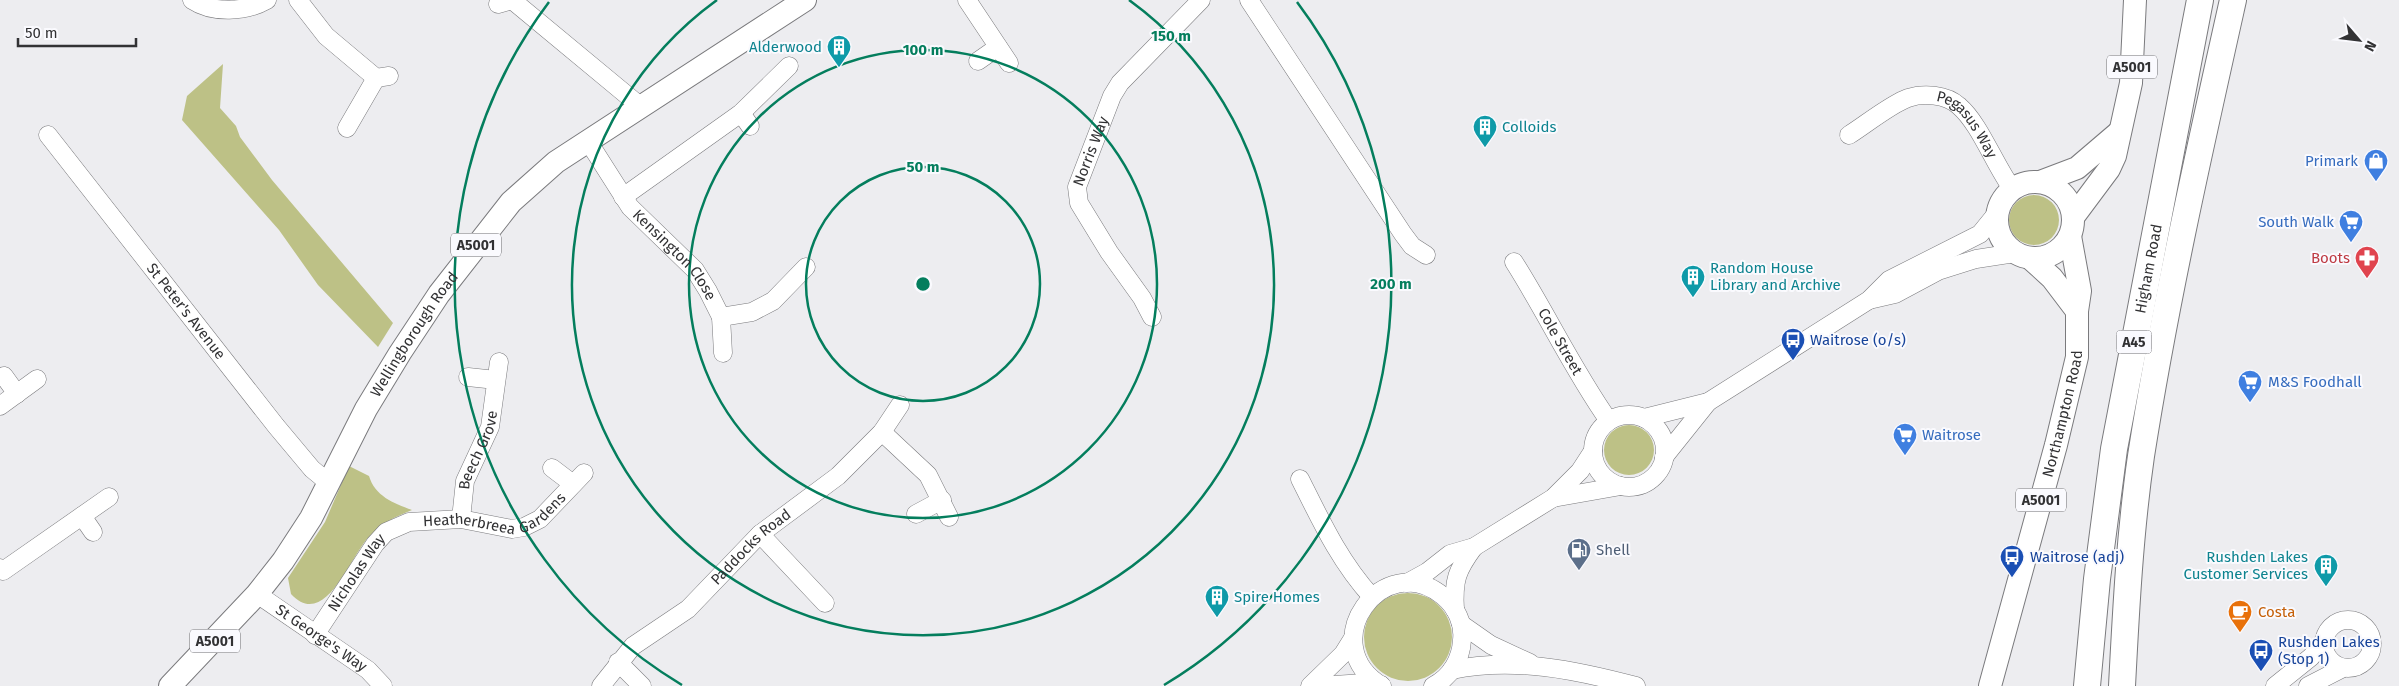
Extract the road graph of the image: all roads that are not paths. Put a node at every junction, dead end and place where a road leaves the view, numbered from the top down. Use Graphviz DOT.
graph roads {
  1 [pos="192,0"];
  2 [pos="267,0"];
  3 [pos="298,0"];
  4 [pos="805,0"];
  5 [pos="967,0"];
  6 [pos="1201,0"];
  7 [pos="1249,0"];
  8 [pos="2135,0"];
  9 [pos="2200,0"];
  10 [pos="2233,0"];
  11 [pos="498,4"];
  12 [pos="998,47"];
  13 [pos="978,61"];
  14 [pos="1009,63"];
  15 [pos="789,66"];
  16 [pos="640,106"];
  17 [pos="347,128"];
  18 [pos="2118,133"];
  19 [pos="48,135"];
  20 [pos="1849,135"];
  21 [pos="588,141"];
  22 [pos="2040,182"];
  23 [pos="2013,190"];
  24 [pos="623,197"];
  25 [pos="1997,214"];
  26 [pos="2072,226"];
  27 [pos="2022,255"];
  28 [pos="1426,256"];
  29 [pos="1514,262"];
  30 [pos="809,264"];
  31 [pos="1869,300"];
  32 [pos="2077,311"];
  33 [pos="720,317"];
  34 [pos="1152,318"];
  35 [pos="723,353"];
  36 [pos="499,362"];
  37 [pos="4,376"];
  38 [pos="468,376"];
  39 [pos="37,379"];
  40 [pos="496,380"];
  41 [pos="17,394"];
  42 [pos="1708,402"];
  43 [pos="900,405"];
  44 [pos="0,406"];
  45 [pos="1644,418"];
  46 [pos="1609,421"];
  47 [pos="882,432"];
  48 [pos="1593,451"];
  49 [pos="1664,457"];
  50 [pos="552,468"];
  51 [pos="1300,479"];
  52 [pos="329,483"];
  53 [pos="1621,486"];
  54 [pos="109,497"];
  55 [pos="1553,498"];
  56 [pos="942,500"];
  57 [pos="916,514"];
  58 [pos="82,516"];
  59 [pos="949,516"];
  60 [pos="461,518"];
  61 [pos="409,522"];
  62 [pos="93,532"];
  63 [pos="760,534"];
  64 [pos="1474,546"];
  65 [pos="1,571"];
  66 [pos="1407,583"];
  67 [pos="257,594"];
  68 [pos="1372,597"];
  69 [pos="825,603"];
  70 [pos="1458,617"];
  71 [pos="315,635"];
  72 [pos="1354,638"];
  73 [pos="2323,642"];
  74 [pos="618,662"];
  75 [pos="1532,664"];
  76 [pos="2343,668"];
  77 [pos="1452,670"];
  78 [pos="170,686"];
  79 [pos="383,686"];
  80 [pos="601,686"];
  81 [pos="642,686"];
  82 [pos="1310,686"];
  83 [pos="1319,686"];
  84 [pos="1381,686"];
  85 [pos="1433,686"];
  86 [pos="1636,686"];
  87 [pos="1990,686"];
  88 [pos="2087,686"];
  89 [pos="2122,686"];
  90 [pos="2275,686"];
  91 [pos="2308,686"];
  1 -- 2 [label="street"];
  3 -- 17 [label="street"];
  4 -- 16 [label="main road, Wellingborough Road / A5001"];
  5 -- 12 [label="street"];
  6 -- 34 [label="street, Norris Way"];
  7 -- 28 [label="street"];
  8 -- 18 [label="main road, A5001"];
  9 -- 88 [label="highway, Higham Road / A45"];
  10 -- 89 [label="highway, A45"];
  11 -- 16 [label="street"];
  12 -- 13 [label="street"];
  12 -- 14 [label="street"];
  15 -- 24 [label="street, Kensington Close"];
  16 -- 21 [label="main road, Wellingborough Road / A5001"];
  18 -- 22 [label="main road"];
  18 -- 26 [label="main road, A5001"];
  19 -- 52 [label="street, St Peter's Avenue"];
  20 -- 23 [label="street, Pegasus Way"];
  21 -- 24 [label="street, Kensington Close"];
  21 -- 52 [label="main road, Wellingborough Road / A5001"];
  22 -- 23 [label="main road"];
  22 -- 26 [label="main road, A5001"];
  23 -- 25 [label="main road"];
  24 -- 33 [label="street, Kensington Close"];
  25 -- 27 [label="main road"];
  25 -- 31 [label="street"];
  26 -- 27 [label="main road, A5001"];
  26 -- 32 [label="main road, Northampton Road / A5001"];
  27 -- 31 [label="street"];
  27 -- 32 [label="main road"];
  29 -- 46 [label="street, Cole Street"];
  30 -- 33 [label="street, Kensington Close"];
  31 -- 42 [label="street"];
  32 -- 87 [label="main road, Northampton Road / A5001"];
  33 -- 35 [label="street, Kensington Close"];
  36 -- 40 [label="street, Beech Grove"];
  37 -- 41 [label="street"];
  38 -- 40 [label="street"];
  39 -- 41 [label="street"];
  40 -- 60 [label="street, Beech Grove"];
  41 -- 44 [label="street"];
  42 -- 45 [label="street"];
  42 -- 49 [label="street"];
  43 -- 47 [label="street, Paddocks Road"];
  45 -- 46 [label="street"];
  45 -- 49 [label="street"];
  46 -- 48 [label="street"];
  47 -- 56 [label="street"];
  47 -- 63 [label="street, Paddocks Road"];
  48 -- 53 [label="street"];
  48 -- 55 [label="street"];
  49 -- 53 [label="street"];
  50 -- 60 [label="street, Heatherbreea Gardens"];
  51 -- 68 [label="street"];
  52 -- 67 [label="main road, Wellingborough Road / A5001"];
  53 -- 55 [label="street"];
  54 -- 58 [label="street"];
  55 -- 64 [label="street"];
  56 -- 57 [label="street"];
  56 -- 59 [label="street"];
  58 -- 62 [label="street"];
  58 -- 65 [label="street"];
  60 -- 61 [label="street, Heatherbreea Gardens"];
  61 -- 71 [label="street, Nicholas Way"];
  63 -- 69 [label="street"];
  63 -- 74 [label="street, Paddocks Road"];
  64 -- 66 [label="street"];
  64 -- 70 [label="street"];
  66 -- 68 [label="street"];
  66 -- 70 [label="street"];
  67 -- 71 [label="street, St George's Way"];
  67 -- 78 [label="main road, Wellingborough Road / A5001"];
  68 -- 72 [label="street"];
  70 -- 75 [label="street"];
  70 -- 77 [label="street"];
  71 -- 79 [label="street, St George's Way"];
  72 -- 82 [label="street"];
  72 -- 84 [label="street"];
  73 -- 76 [label="street"];
  73 -- 76 [label="street"];
  73 -- 90 [label="street"];
  74 -- 80 [label="street, Paddocks Road"];
  74 -- 81 [label="street"];
  75 -- 77 [label="street"];
  75 -- 86 [label="street"];
  76 -- 91 [label="street"];
  77 -- 85 [label="street"];
  83 -- 84 [label="street"];
}
